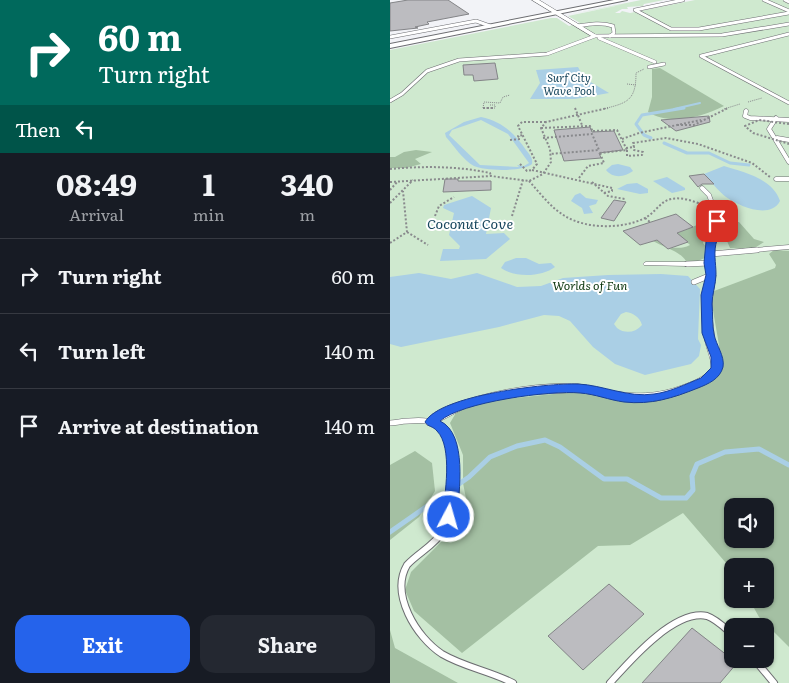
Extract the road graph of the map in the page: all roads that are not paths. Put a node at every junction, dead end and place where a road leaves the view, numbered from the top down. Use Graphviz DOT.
graph roads {
  1 [pos="536,0"];
  2 [pos="624,0"];
  3 [pos="683,0"];
  4 [pos="764,0"];
  5 [pos="785,0"];
  6 [pos="789,2"];
  7 [pos="789,12"];
  8 [pos="557,13"];
  9 [pos="789,24"];
  10 [pos="490,26"];
  11 [pos="578,26"];
  12 [pos="789,34"];
  13 [pos="595,36"];
  14 [pos="610,36"];
  15 [pos="390,37"];
  16 [pos="390,46"];
  17 [pos="655,62"];
  18 [pos="664,64"];
  19 [pos="649,67"];
  20 [pos="390,102"];
  21 [pos="789,103"];
  22 [pos="746,111"];
  23 [pos="776,118"];
  24 [pos="789,120"];
  25 [pos="777,138"];
  26 [pos="789,140"];
  27 [pos="789,162"];
  28 [pos="776,179"];
  29 [pos="789,179"];
  30 [pos="702,188"];
  31 [pos="711,207"];
  32 [pos="717,221"];
  33 [pos="789,247"];
  34 [pos="711,254"];
  35 [pos="709,263"];
  36 [pos="646,264"];
  37 [pos="687,264"];
  38 [pos="711,275"];
  39 [pos="694,282"];
  40 [pos="431,422"];
  41 [pos="390,423"];
  42 [pos="724,627"];
  43 [pos="762,668"];
  44 [pos="513,683"];
  45 [pos="610,683"];
  46 [pos="774,683"];
  1 -- 8 [label="street"];
  2 -- 8 [label="street"];
  3 -- 7 [label="lane"];
  4 -- 7 [label="lane"];
  5 -- 6 [label="lane"];
  8 -- 10 [label="street"];
  8 -- 11 [label="street"];
  9 -- 14 [label="lane"];
  10 -- 15 [label="lane"];
  10 -- 16 [label="street"];
  11 -- 13 [label="street"];
  11 -- 14 [label="lane"];
  12 -- 21 [label="lane"];
  13 -- 14 [label="lane"];
  13 -- 17 [label="lane"];
  13 -- 20 [label="lane"];
  18 -- 19 [label="lane"];
  22 -- 23 [label="lane"];
  23 -- 24 [label="lane"];
  23 -- 25 [label="lane"];
  25 -- 26 [label="lane"];
  25 -- 27 [label="lane"];
  28 -- 29 [label="lane"];
  30 -- 31 [label="lane"];
  32 -- 34 [label="lane"];
  33 -- 34 [label="lane"];
  34 -- 35 [label="lane"];
  35 -- 37 [label="lane"];
  35 -- 38 [label="lane"];
  36 -- 37 [label="street"];
  38 -- 39 [label="lane"];
  38 -- 40 [label="street"];
  40 -- 41 [label="lane"];
  40 -- 44 [label="lane"];
  42 -- 45 [label="lane"];
  43 -- 46 [label="lane"];
}
